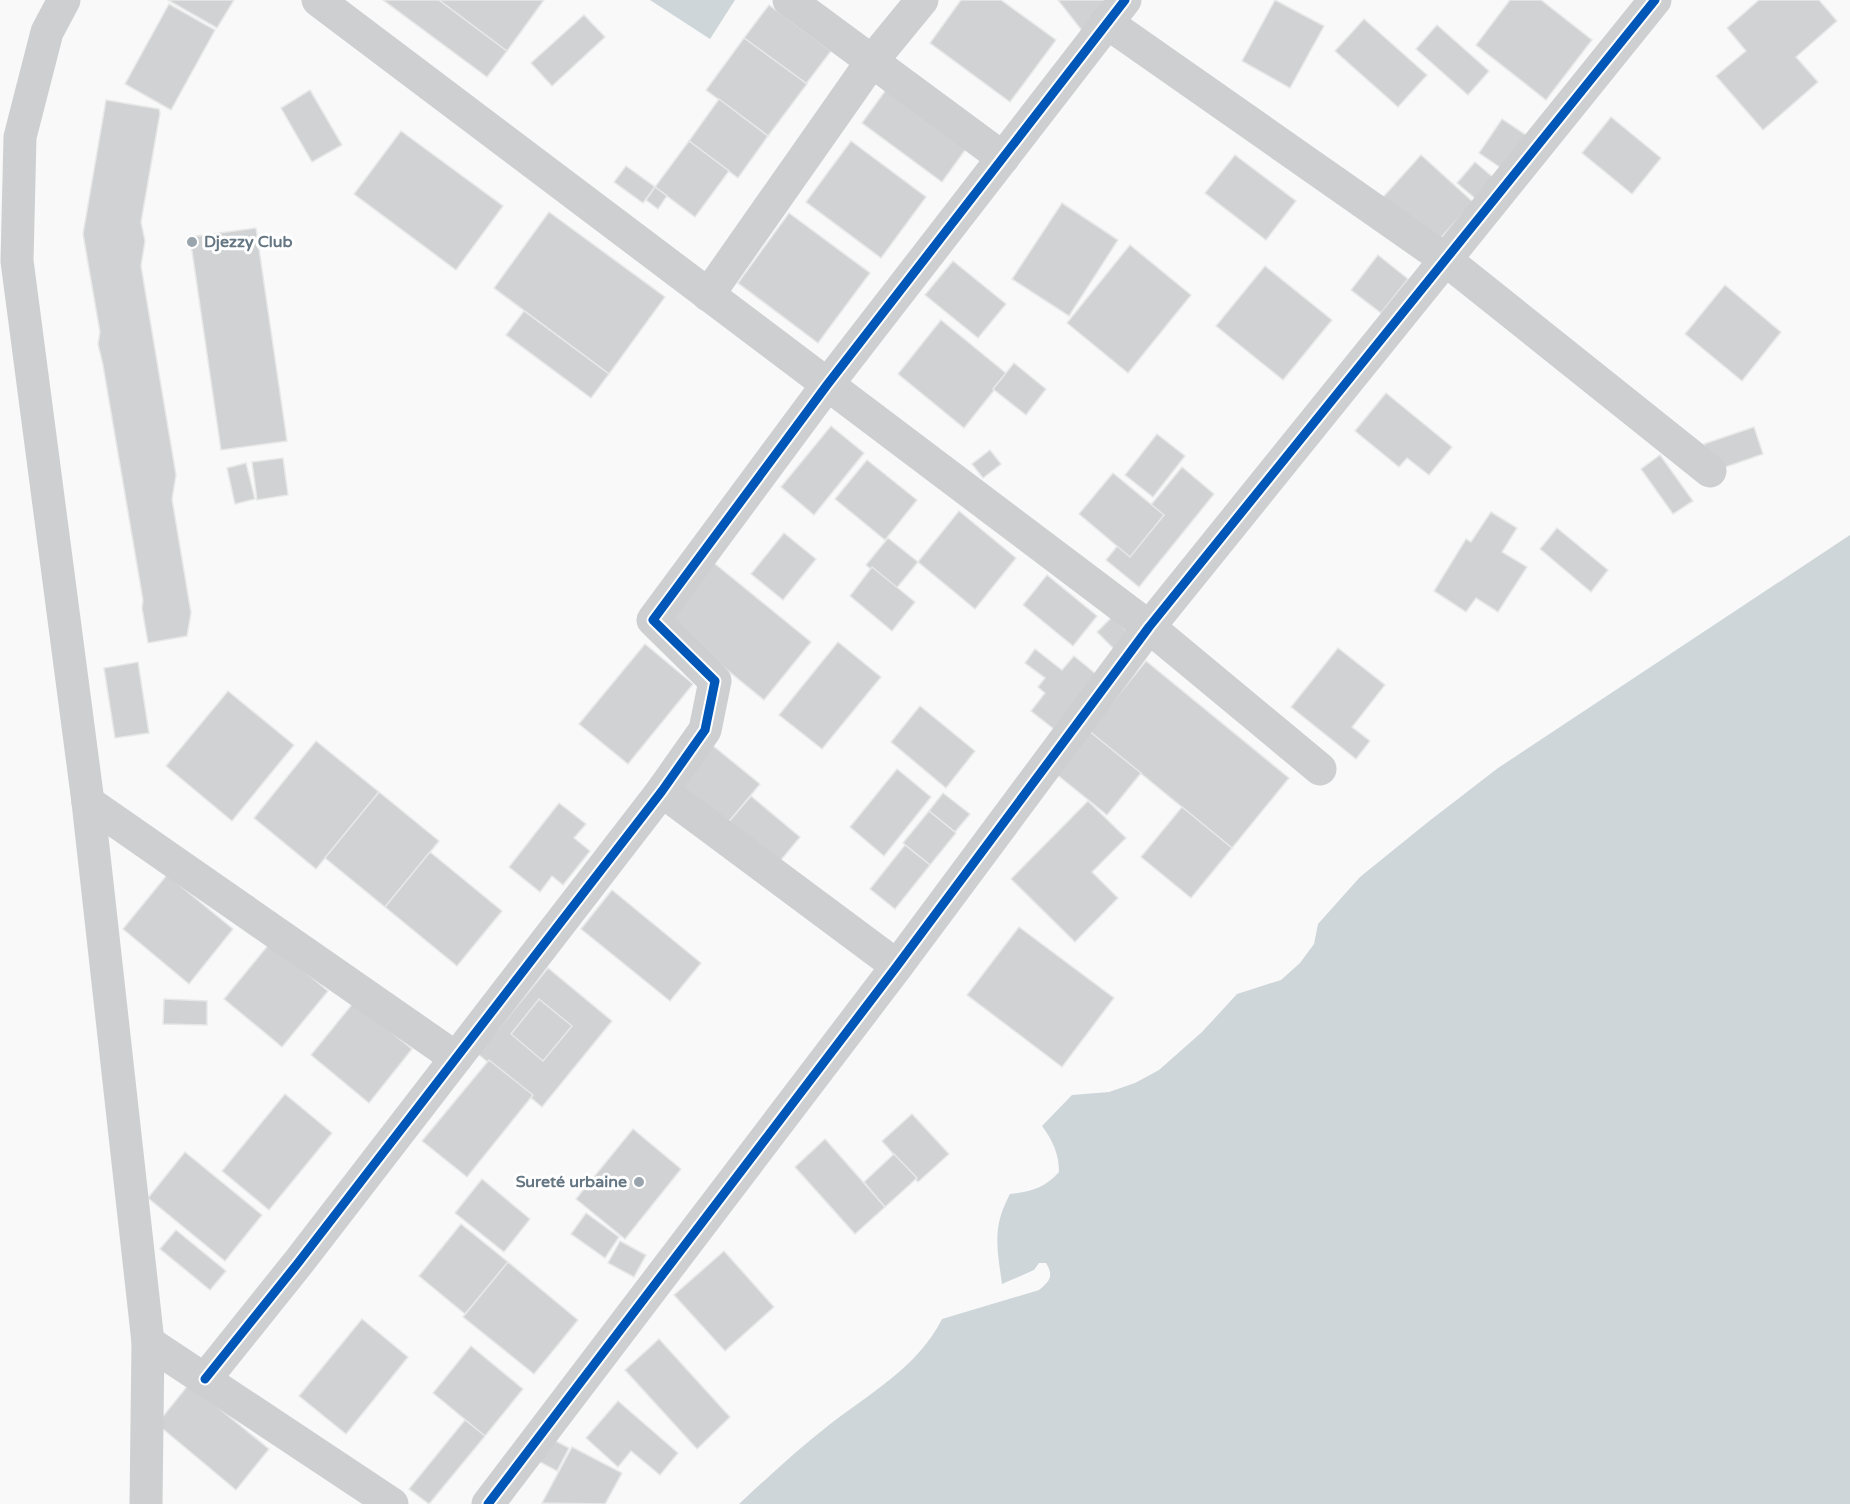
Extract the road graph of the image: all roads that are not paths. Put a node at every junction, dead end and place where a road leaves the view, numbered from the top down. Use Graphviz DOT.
graph roads {
  1 [pos="63,0"];
  2 [pos="318,0"];
  3 [pos="789,0"];
  4 [pos="922,0"];
  5 [pos="1655,0"];
  6 [pos="1116,11"];
  7 [pos="872,61"];
  8 [pos="1003,158"];
  9 [pos="1446,260"];
  10 [pos="708,295"];
  11 [pos="827,385"];
  12 [pos="1710,471"];
  13 [pos="1149,627"];
  14 [pos="1320,769"];
  15 [pos="662,791"];
  16 [pos="88,802"];
  17 [pos="897,966"];
  18 [pos="456,1058"];
  19 [pos="148,1342"];
  20 [pos="205,1379"];
  21 [pos="146,1504"];
  22 [pos="392,1504"];
  23 [pos="488,1504"];
  1 -- 16 [label="street"];
  2 -- 10 [label="street"];
  3 -- 7 [label="street"];
  4 -- 7 [label="street"];
  5 -- 9 [label="street"];
  6 -- 8 [label="street"];
  6 -- 9 [label="street"];
  7 -- 8 [label="street"];
  7 -- 10 [label="street"];
  8 -- 11 [label="street"];
  9 -- 12 [label="street"];
  9 -- 13 [label="street"];
  10 -- 11 [label="street"];
  11 -- 13 [label="street"];
  11 -- 15 [label="street"];
  13 -- 14 [label="street"];
  13 -- 17 [label="street"];
  15 -- 17 [label="street"];
  15 -- 18 [label="street"];
  16 -- 18 [label="street"];
  16 -- 19 [label="street"];
  17 -- 23 [label="street"];
  18 -- 20 [label="street"];
  19 -- 20 [label="street"];
  19 -- 21 [label="street"];
  20 -- 22 [label="street"];
}
